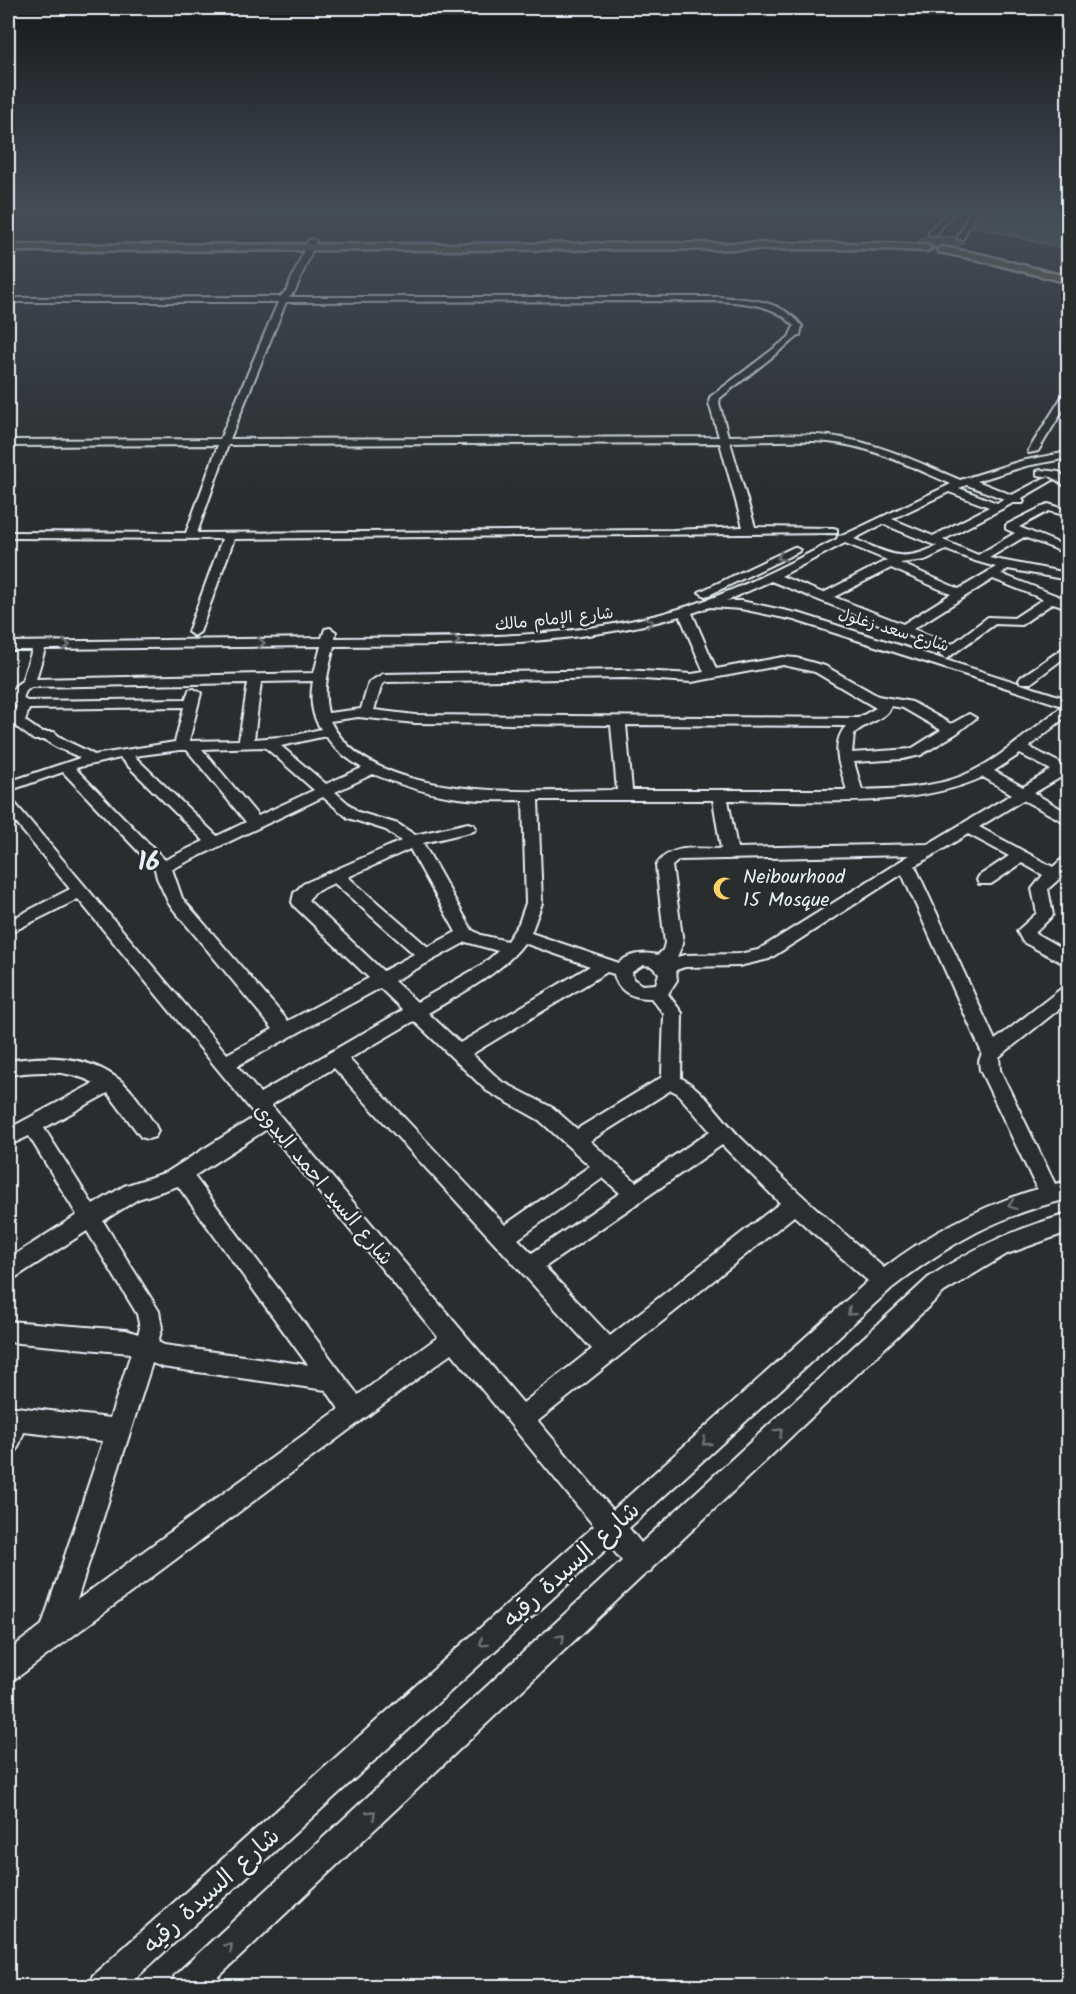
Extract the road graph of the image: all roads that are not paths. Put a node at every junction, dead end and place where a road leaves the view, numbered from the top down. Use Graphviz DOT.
graph roads {
  1 [pos="282,302"];
  2 [pos="750,302"];
  3 [pos="1068,395"];
  4 [pos="1064,408"];
  5 [pos="724,439"];
  6 [pos="225,442"];
  7 [pos="8,443"];
  8 [pos="1068,446"];
  9 [pos="1068,455"];
  10 [pos="1030,456"];
  11 [pos="1010,465"];
  12 [pos="1049,477"];
  13 [pos="955,483"];
  14 [pos="1015,499"];
  15 [pos="889,505"];
  16 [pos="999,507"];
  17 [pos="903,510"];
  18 [pos="1044,510"];
  19 [pos="1068,513"];
  20 [pos="858,520"];
  21 [pos="878,523"];
  22 [pos="750,530"];
  23 [pos="1023,533"];
  24 [pos="8,535"];
  25 [pos="838,535"];
  26 [pos="190,536"];
  27 [pos="229,536"];
  28 [pos="1068,538"];
  29 [pos="933,540"];
  30 [pos="945,546"];
  31 [pos="1056,546"];
  32 [pos="1068,550"];
  33 [pos="979,559"];
  34 [pos="894,562"];
  35 [pos="1005,566"];
  36 [pos="991,574"];
  37 [pos="770,576"];
  38 [pos="1068,576"];
  39 [pos="748,587"];
  40 [pos="960,594"];
  41 [pos="824,597"];
  42 [pos="1052,598"];
  43 [pos="706,604"];
  44 [pos="1068,604"];
  45 [pos="685,612"];
  46 [pos="904,629"];
  47 [pos="194,632"];
  48 [pos="8,635"];
  49 [pos="329,637"];
  50 [pos="40,645"];
  51 [pos="8,646"];
  52 [pos="1068,649"];
  53 [pos="949,652"];
  54 [pos="712,675"];
  55 [pos="322,677"];
  56 [pos="255,678"];
  57 [pos="198,680"];
  58 [pos="1026,680"];
  59 [pos="28,683"];
  60 [pos="1068,694"];
  61 [pos="879,700"];
  62 [pos="192,703"];
  63 [pos="1068,703"];
  64 [pos="24,705"];
  65 [pos="1068,709"];
  66 [pos="367,712"];
  67 [pos="969,718"];
  68 [pos="618,719"];
  69 [pos="861,722"];
  70 [pos="326,725"];
  71 [pos="952,730"];
  72 [pos="246,744"];
  73 [pos="270,744"];
  74 [pos="186,746"];
  75 [pos="1017,747"];
  76 [pos="123,753"];
  77 [pos="847,758"];
  78 [pos="92,760"];
  79 [pos="66,767"];
  80 [pos="373,768"];
  81 [pos="983,771"];
  82 [pos="1065,771"];
  83 [pos="8,787"];
  84 [pos="325,791"];
  85 [pos="624,795"];
  86 [pos="720,795"];
  87 [pos="856,795"];
  88 [pos="1024,795"];
  89 [pos="530,796"];
  90 [pos="8,804"];
  91 [pos="1068,819"];
  92 [pos="256,823"];
  93 [pos="968,827"];
  94 [pos="468,828"];
  95 [pos="214,842"];
  96 [pos="414,842"];
  97 [pos="933,849"];
  98 [pos="730,853"];
  99 [pos="1021,856"];
  100 [pos="907,866"];
  101 [pos="163,867"];
  102 [pos="1063,870"];
  103 [pos="336,876"];
  104 [pos="985,880"];
  105 [pos="80,891"];
  106 [pos="8,928"];
  107 [pos="465,934"];
  108 [pos="517,942"];
  109 [pos="426,955"];
  110 [pos="1068,960"];
  111 [pos="662,965"];
  112 [pos="615,968"];
  113 [pos="381,979"];
  114 [pos="656,991"];
  115 [pos="1068,993"];
  116 [pos="416,1011"];
  117 [pos="285,1031"];
  118 [pos="460,1052"];
  119 [pos="991,1053"];
  120 [pos="336,1058"];
  121 [pos="224,1064"];
  122 [pos="8,1068"];
  123 [pos="669,1082"];
  124 [pos="110,1083"];
  125 [pos="263,1111"];
  126 [pos="32,1125"];
  127 [pos="148,1131"];
  128 [pos="723,1133"];
  129 [pos="8,1138"];
  130 [pos="576,1140"];
  131 [pos="605,1166"];
  132 [pos="181,1174"];
  133 [pos="1059,1192"];
  134 [pos="635,1194"];
  135 [pos="794,1204"];
  136 [pos="89,1218"];
  137 [pos="1068,1223"];
  138 [pos="504,1237"];
  139 [pos="530,1266"];
  140 [pos="8,1270"];
  141 [pos="885,1281"];
  142 [pos="8,1331"];
  143 [pos="453,1339"];
  144 [pos="146,1348"];
  145 [pos="609,1351"];
  146 [pos="333,1380"];
  147 [pos="355,1411"];
  148 [pos="521,1420"];
  149 [pos="11,1426"];
  150 [pos="119,1431"];
  151 [pos="611,1528"];
  152 [pos="641,1563"];
  153 [pos="53,1633"];
  154 [pos="8,1667"];
  155 [pos="105,1986"];
  156 [pos="186,1986"];
  1 -- 6 [label="street"];
  2 -- 5 [label="street"];
  3 -- 4 [label="street"];
  4 -- 10 [label="street"];
  5 -- 6 [label="street"];
  5 -- 13 [label="street"];
  5 -- 22 [label="street"];
  6 -- 7 [label="street"];
  6 -- 26 [label="street"];
  8 -- 10 [label="street, شارع الإمام مالك"];
  9 -- 10 [label="street, شارع الإمام مالك"];
  10 -- 11 [label="street, شارع الإمام مالك"];
  10 -- 12 [label="street"];
  10 -- 13 [label="street, شارع الإمام مالك"];
  11 -- 12 [label="street"];
  11 -- 13 [label="street, شارع الإمام مالك"];
  12 -- 14 [label="street"];
  13 -- 14 [label="street"];
  13 -- 15 [label="street, شارع الإمام مالك"];
  13 -- 16 [label="street"];
  13 -- 17 [label="street, شارع الإمام مالك"];
  14 -- 16 [label="street"];
  14 -- 18 [label="street"];
  15 -- 17 [label="street"];
  15 -- 20 [label="street, شارع الإمام مالك"];
  16 -- 29 [label="street"];
  17 -- 21 [label="street, شارع الإمام مالك"];
  18 -- 19 [label="street"];
  18 -- 23 [label="street"];
  20 -- 21 [label="street"];
  20 -- 25 [label="street, شارع الإمام مالك"];
  21 -- 25 [label="street, شارع الإمام مالك"];
  21 -- 29 [label="street"];
  22 -- 25 [label="street"];
  22 -- 27 [label="street"];
  23 -- 31 [label="street"];
  23 -- 33 [label="street"];
  24 -- 26 [label="street"];
  25 -- 34 [label="street"];
  25 -- 37 [label="street, شارع الإمام مالك"];
  25 -- 49 [label="street, شارع الإمام مالك, one-way"];
  26 -- 27 [label="street"];
  27 -- 47 [label="street"];
  28 -- 31 [label="street"];
  29 -- 30 [label="street"];
  30 -- 33 [label="street"];
  30 -- 34 [label="street"];
  31 -- 32 [label="street"];
  33 -- 35 [label="street"];
  34 -- 40 [label="street"];
  34 -- 41 [label="street"];
  35 -- 36 [label="street"];
  35 -- 38 [label="street"];
  36 -- 40 [label="street"];
  36 -- 42 [label="street"];
  37 -- 39 [label="street, شارع الإمام مالك"];
  37 -- 41 [label="street"];
  39 -- 43 [label="street, شارع الإمام مالك"];
  39 -- 53 [label="street, شارع سعد زغلول"];
  40 -- 46 [label="street"];
  41 -- 46 [label="street"];
  42 -- 44 [label="street"];
  42 -- 53 [label="street"];
  43 -- 45 [label="street, شارع الإمام مالك"];
  43 -- 63 [label="street, شارع سعد زغلول"];
  49 -- 45 [label="street, شارع الإمام مالك, one-way"];
  45 -- 54 [label="street"];
  46 -- 53 [label="street"];
  47 -- 48 [label="street, شارع الإمام مالك"];
  47 -- 49 [label="street, شارع الإمام مالك"];
  50 -- 49 [label="street, شارع الإمام مالك, one-way"];
  49 -- 55 [label="street"];
  50 -- 51 [label="street, شارع الإمام مالك"];
  50 -- 59 [label="street"];
  52 -- 58 [label="street"];
  53 -- 58 [label="street, شارع سعد زغلول"];
  54 -- 61 [label="street"];
  54 -- 66 [label="street"];
  55 -- 56 [label="street"];
  55 -- 70 [label="street"];
  56 -- 57 [label="street"];
  56 -- 72 [label="street"];
  57 -- 59 [label="street"];
  57 -- 62 [label="street"];
  58 -- 60 [label="street, شارع سعد زغلول"];
  59 -- 64 [label="street"];
  61 -- 69 [label="street"];
  61 -- 71 [label="street"];
  62 -- 64 [label="street"];
  62 -- 74 [label="street"];
  64 -- 78 [label="street"];
  65 -- 75 [label="street"];
  66 -- 68 [label="street"];
  66 -- 70 [label="street"];
  67 -- 71 [label="street"];
  68 -- 69 [label="street"];
  68 -- 85 [label="street"];
  69 -- 77 [label="street"];
  70 -- 73 [label="street"];
  70 -- 80 [label="street"];
  71 -- 77 [label="street"];
  72 -- 73 [label="street"];
  72 -- 74 [label="street"];
  73 -- 84 [label="street"];
  74 -- 76 [label="street"];
  74 -- 92 [label="street"];
  75 -- 81 [label="street"];
  75 -- 82 [label="street"];
  76 -- 78 [label="street"];
  76 -- 95 [label="street"];
  77 -- 87 [label="street"];
  78 -- 79 [label="street"];
  79 -- 83 [label="street"];
  79 -- 101 [label="street"];
  80 -- 84 [label="street"];
  80 -- 89 [label="street"];
  81 -- 87 [label="street"];
  81 -- 88 [label="street"];
  82 -- 88 [label="street"];
  84 -- 92 [label="street"];
  84 -- 96 [label="street"];
  85 -- 86 [label="street"];
  85 -- 89 [label="street"];
  86 -- 87 [label="street"];
  86 -- 98 [label="street"];
  88 -- 91 [label="street"];
  88 -- 93 [label="street"];
  89 -- 108 [label="street"];
  90 -- 105 [label="street, شارع السيد احمد البدوى"];
  92 -- 95 [label="street"];
  93 -- 97 [label="street"];
  93 -- 99 [label="street"];
  94 -- 96 [label="street"];
  95 -- 101 [label="street"];
  96 -- 103 [label="street"];
  96 -- 107 [label="street"];
  97 -- 98 [label="street"];
  97 -- 100 [label="street"];
  98 -- 111 [label="street"];
  99 -- 102 [label="street"];
  99 -- 104 [label="street"];
  100 -- 111 [label="street"];
  100 -- 119 [label="street"];
  101 -- 117 [label="street"];
  102 -- 110 [label="street"];
  103 -- 109 [label="street"];
  103 -- 113 [label="street"];
  105 -- 106 [label="street"];
  105 -- 121 [label="street, شارع السيد احمد البدوى"];
  107 -- 108 [label="street"];
  107 -- 109 [label="street"];
  108 -- 112 [label="street"];
  108 -- 116 [label="street"];
  109 -- 113 [label="street"];
  111 -- 112 [label="street"];
  111 -- 114 [label="street"];
  112 -- 114 [label="street"];
  112 -- 118 [label="street"];
  113 -- 116 [label="street"];
  113 -- 117 [label="street"];
  114 -- 123 [label="street"];
  115 -- 119 [label="street"];
  116 -- 118 [label="street"];
  116 -- 120 [label="street"];
  117 -- 121 [label="street"];
  118 -- 130 [label="street"];
  119 -- 133 [label="street"];
  120 -- 125 [label="street"];
  120 -- 138 [label="street"];
  121 -- 125 [label="street, شارع السيد احمد البدوى"];
  122 -- 124 [label="street"];
  123 -- 128 [label="street"];
  123 -- 130 [label="street"];
  124 -- 126 [label="street"];
  124 -- 127 [label="street"];
  125 -- 132 [label="street"];
  125 -- 143 [label="street, شارع السيد احمد البدوى"];
  126 -- 129 [label="street"];
  126 -- 136 [label="street"];
  128 -- 134 [label="street"];
  128 -- 135 [label="street"];
  130 -- 131 [label="street"];
  131 -- 134 [label="street"];
  131 -- 138 [label="street"];
  132 -- 136 [label="street"];
  132 -- 146 [label="street"];
  133 -- 141 [label="street, شارع السيدة رقيه, one-way"];
  134 -- 139 [label="street"];
  135 -- 141 [label="street"];
  135 -- 145 [label="street"];
  136 -- 140 [label="street"];
  136 -- 144 [label="street"];
  152 -- 137 [label="street, one-way"];
  138 -- 139 [label="street"];
  139 -- 145 [label="street"];
  141 -- 151 [label="street, شارع السيدة رقيه, one-way"];
  142 -- 144 [label="street"];
  143 -- 147 [label="street"];
  143 -- 148 [label="street, شارع السيد احمد البدوى"];
  144 -- 146 [label="street"];
  144 -- 150 [label="street"];
  145 -- 148 [label="street"];
  146 -- 147 [label="street"];
  147 -- 153 [label="street"];
  148 -- 151 [label="street, شارع السيد احمد البدوى"];
  149 -- 150 [label="street"];
  150 -- 153 [label="street"];
  151 -- 152 [label="street, شارع السيد احمد البدوى"];
  151 -- 155 [label="street, شارع السيدة رقيه, one-way"];
  156 -- 152 [label="street, one-way"];
  153 -- 154 [label="street"];
}
